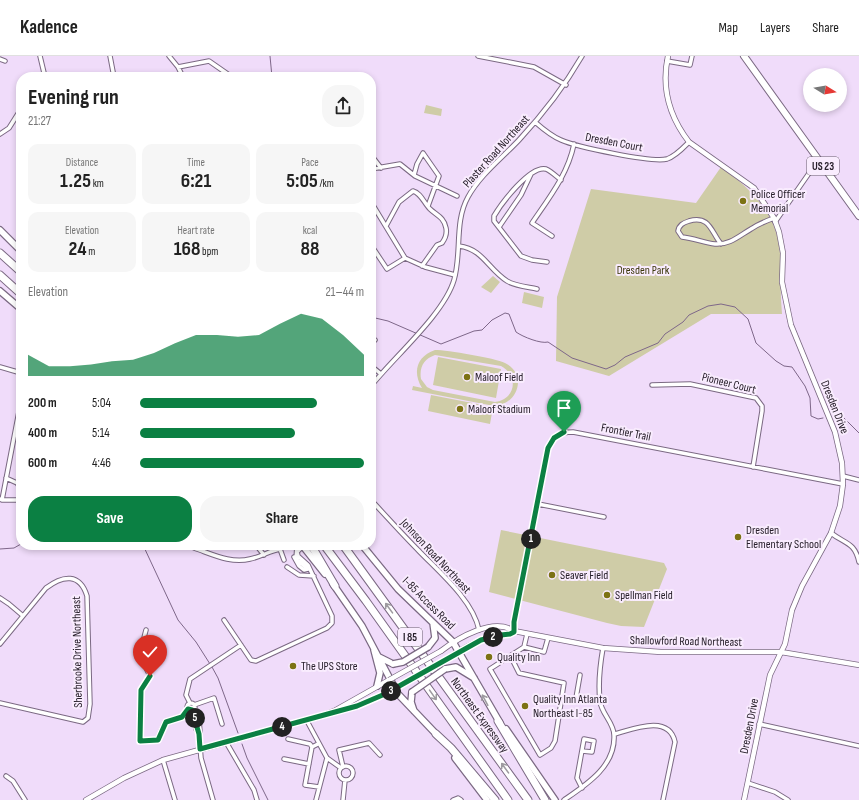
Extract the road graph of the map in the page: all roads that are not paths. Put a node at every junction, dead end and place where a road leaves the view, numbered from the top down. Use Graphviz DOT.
graph roads {
  1 [pos="40,56"];
  2 [pos="110,56"];
  3 [pos="169,56"];
  4 [pos="478,56"];
  5 [pos="582,56"];
  6 [pos="692,56"];
  7 [pos="744,56"];
  8 [pos="668,58"];
  9 [pos="0,59"];
  10 [pos="5,61"];
  11 [pos="178,67"];
  12 [pos="44,72"];
  13 [pos="113,72"];
  14 [pos="180,72"];
  15 [pos="225,72"];
  16 [pos="566,85"];
  17 [pos="16,118"];
  18 [pos="536,122"];
  19 [pos="0,134"];
  20 [pos="689,142"];
  21 [pos="574,144"];
  22 [pos="819,159"];
  23 [pos="376,162"];
  24 [pos="376,168"];
  25 [pos="381,168"];
  26 [pos="532,173"];
  27 [pos="414,175"];
  28 [pos="562,180"];
  29 [pos="435,186"];
  30 [pos="457,196"];
  31 [pos="428,206"];
  32 [pos="376,210"];
  33 [pos="859,216"];
  34 [pos="774,220"];
  35 [pos="386,226"];
  36 [pos="499,227"];
  37 [pos="0,230"];
  38 [pos="552,236"];
  39 [pos="722,244"];
  40 [pos="16,246"];
  41 [pos="459,246"];
  42 [pos="376,252"];
  43 [pos="0,253"];
  44 [pos="405,258"];
  45 [pos="547,262"];
  46 [pos="422,266"];
  47 [pos="16,267"];
  48 [pos="455,275"];
  49 [pos="0,276"];
  50 [pos="537,289"];
  51 [pos="16,290"];
  52 [pos="0,291"];
  53 [pos="16,305"];
  54 [pos="0,366"];
  55 [pos="376,370"];
  56 [pos="16,371"];
  57 [pos="381,374"];
  58 [pos="376,380"];
  59 [pos="652,386"];
  60 [pos="16,427"];
  61 [pos="753,466"];
  62 [pos="843,476"];
  63 [pos="6,478"];
  64 [pos="859,480"];
  65 [pos="16,482"];
  66 [pos="843,484"];
  67 [pos="1,499"];
  68 [pos="16,500"];
  69 [pos="538,504"];
  70 [pos="376,505"];
  71 [pos="604,517"];
  72 [pos="831,533"];
  73 [pos="200,550"];
  74 [pos="260,550"];
  75 [pos="274,550"];
  76 [pos="280,550"];
  77 [pos="297,550"];
  78 [pos="298,550"];
  79 [pos="304,550"];
  80 [pos="314,550"];
  81 [pos="328,550"];
  82 [pos="347,550"];
  83 [pos="366,550"];
  84 [pos="264,554"];
  85 [pos="284,560"];
  86 [pos="859,562"];
  87 [pos="301,564"];
  88 [pos="287,567"];
  89 [pos="314,576"];
  90 [pos="335,586"];
  91 [pos="0,598"];
  92 [pos="22,615"];
  93 [pos="224,620"];
  94 [pos="433,623"];
  95 [pos="146,630"];
  96 [pos="479,630"];
  97 [pos="514,632"];
  98 [pos="527,634"];
  99 [pos="548,638"];
  100 [pos="453,642"];
  101 [pos="0,644"];
  102 [pos="241,645"];
  103 [pos="374,647"];
  104 [pos="524,647"];
  105 [pos="603,648"];
  106 [pos="459,651"];
  107 [pos="781,652"];
  108 [pos="379,656"];
  109 [pos="511,657"];
  110 [pos="859,665"];
  111 [pos="580,675"];
  112 [pos="474,678"];
  113 [pos="389,680"];
  114 [pos="377,686"];
  115 [pos="395,689"];
  116 [pos="600,702"];
  117 [pos="0,703"];
  118 [pos="190,703"];
  119 [pos="194,705"];
  120 [pos="190,710"];
  121 [pos="334,711"];
  122 [pos="414,711"];
  123 [pos="307,721"];
  124 [pos="498,721"];
  125 [pos="222,724"];
  126 [pos="759,724"];
  127 [pos="436,734"];
  128 [pos="615,734"];
  129 [pos="288,739"];
  130 [pos="226,742"];
  131 [pos="318,744"];
  132 [pos="859,746"];
  133 [pos="312,747"];
  134 [pos="200,749"];
  135 [pos="582,751"];
  136 [pos="380,755"];
  137 [pos="327,758"];
  138 [pos="284,759"];
  139 [pos="164,760"];
  140 [pos="309,764"];
  141 [pos="342,768"];
  142 [pos="6,776"];
  143 [pos="345,780"];
  144 [pos="748,783"];
  145 [pos="319,787"];
  146 [pos="582,788"];
  147 [pos="25,800"];
  148 [pos="86,800"];
  149 [pos="176,800"];
  150 [pos="213,800"];
  151 [pos="257,800"];
  152 [pos="316,800"];
  153 [pos="342,800"];
  154 [pos="453,800"];
  155 [pos="461,800"];
  156 [pos="487,800"];
  157 [pos="496,800"];
  158 [pos="508,800"];
  159 [pos="528,800"];
  160 [pos="545,800"];
  161 [pos="555,800"];
  162 [pos="564,800"];
  163 [pos="663,800"];
  164 [pos="744,800"];
  165 [pos="788,800"];
  1 -- 12 [label="street"];
  2 -- 13 [label="street"];
  3 -- 11 [label="street"];
  4 -- 16 [label="street"];
  5 -- 16 [label="street, Plaster Road Northeast"];
  6 -- 8 [label="street"];
  7 -- 22 [label="main road, US 23"];
  8 -- 20 [label="street, Dresden Drive"];
  9 -- 10 [label="street"];
  11 -- 14 [label="street"];
  11 -- 15 [label="street"];
  16 -- 18 [label="street, Plaster Road Northeast"];
  17 -- 19 [label="street"];
  18 -- 21 [label="street, Dresden Court"];
  18 -- 41 [label="street, Plaster Road Northeast"];
  20 -- 21 [label="street, Dresden Court"];
  20 -- 34 [label="street, Dresden Drive"];
  21 -- 28 [label="street"];
  22 -- 33 [label="main road, US 23"];
  22 -- 34 [label="street"];
  23 -- 25 [label="street"];
  24 -- 25 [label="street"];
  25 -- 27 [label="street"];
  26 -- 28 [label="street"];
  26 -- 36 [label="street"];
  26 -- 36 [label="street"];
  27 -- 29 [label="street"];
  27 -- 29 [label="street"];
  28 -- 38 [label="street"];
  29 -- 30 [label="street"];
  29 -- 31 [label="street"];
  31 -- 35 [label="street"];
  31 -- 46 [label="street"];
  32 -- 35 [label="street"];
  34 -- 39 [label="street"];
  34 -- 62 [label="street, Dresden Drive"];
  35 -- 44 [label="street"];
  36 -- 45 [label="street"];
  37 -- 40 [label="main road"];
  39 -- 39 [label="street"];
  41 -- 48 [label="street, Plaster Road Northeast"];
  41 -- 50 [label="street"];
  42 -- 44 [label="street"];
  43 -- 47 [label="highway"];
  44 -- 46 [label="street"];
  46 -- 48 [label="street"];
  48 -- 57 [label="street, Plaster Road Northeast"];
  49 -- 51 [label="highway"];
  52 -- 53 [label="main road"];
  54 -- 56 [label="street"];
  55 -- 57 [label="street"];
  57 -- 58 [label="street, Plaster Road Northeast"];
  59 -- 61 [label="street, Pioneer Court"];
  60 -- 63 [label="street"];
  61 -- 66 [label="street, Frontier Trail"];
  61 -- 69 [label="street, Frontier Trail"];
  62 -- 64 [label="street"];
  62 -- 66 [label="street, Dresden Drive"];
  63 -- 65 [label="street"];
  63 -- 67 [label="street"];
  66 -- 72 [label="street, Dresden Drive"];
  67 -- 68 [label="street"];
  69 -- 71 [label="street"];
  69 -- 97 [label="street, Frontier Trail"];
  70 -- 96 [label="street, Johnson Road Northeast"];
  72 -- 86 [label="street"];
  72 -- 107 [label="street, Dresden Drive"];
  73 -- 84 [label="street"];
  74 -- 84 [label="street"];
  75 -- 84 [label="street"];
  76 -- 85 [label="street"];
  77 -- 87 [label="street"];
  78 -- 87 [label="street"];
  79 -- 90 [label="main road"];
  80 -- 90 [label="highway"];
  81 -- 158 [label="highway, I 85, one-way"];
  159 -- 82 [label="highway, Northeast Expressway / I 85, one-way"];
  83 -- 94 [label="main road, I-85 Access Road"];
  87 -- 89 [label="street"];
  88 -- 89 [label="street"];
  89 -- 102 [label="street"];
  90 -- 103 [label="main road"];
  91 -- 92 [label="street"];
  92 -- 101 [label="street, Sherbrooke Drive Northeast"];
  92 -- 117 [label="street, Sherbrooke Drive Northeast"];
  93 -- 102 [label="street"];
  94 -- 100 [label="main road, I-85 Access Road"];
  94 -- 108 [label="main road, bridge"];
  95 -- 120 [label="street"];
  96 -- 97 [label="street, Shallowford Road Northeast"];
  96 -- 100 [label="street, Shallowford Road Northeast"];
  97 -- 98 [label="street, Shallowford Road Northeast"];
  97 -- 106 [label="street, Shallowford Road Northeast"];
  98 -- 99 [label="street, Shallowford Road Northeast"];
  98 -- 104 [label="street"];
  99 -- 104 [label="street"];
  99 -- 105 [label="street, Shallowford Road Northeast"];
  100 -- 106 [label="main road, I-85 Access Road"];
  100 -- 113 [label="street, Shallowford Road Northeast, bridge"];
  102 -- 118 [label="street"];
  103 -- 108 [label="main road"];
  103 -- 114 [label="main road"];
  104 -- 109 [label="street"];
  105 -- 107 [label="street, Shallowford Road Northeast"];
  105 -- 116 [label="street"];
  106 -- 112 [label="main road, I-85 Access Road"];
  106 -- 115 [label="street, Shallowford Road Northeast, bridge"];
  107 -- 110 [label="street, Shallowford Road Northeast"];
  107 -- 126 [label="street, Dresden Drive"];
  108 -- 113 [label="main road"];
  109 -- 109 [label="street"];
  111 -- 116 [label="street"];
  112 -- 122 [label="main road, bridge"];
  124 -- 112 [label="main road, I-85 Access Road, one-way"];
  113 -- 114 [label="street, Shallowford Road Northeast"];
  113 -- 115 [label="main road"];
  114 -- 121 [label="street, Shallowford Road Northeast"];
  115 -- 121 [label="street, Shallowford Road Northeast"];
  115 -- 122 [label="main road"];
  116 -- 128 [label="street"];
  118 -- 119 [label="street"];
  118 -- 120 [label="street"];
  119 -- 120 [label="street"];
  119 -- 125 [label="street"];
  120 -- 134 [label="street"];
  121 -- 123 [label="street, Shallowford Road Northeast"];
  122 -- 127 [label="main road"];
  123 -- 130 [label="street, Shallowford Road Northeast"];
  123 -- 131 [label="street"];
  124 -- 160 [label="highway"];
  124 -- 161 [label="main road, I-85 Access Road"];
  126 -- 132 [label="street"];
  126 -- 144 [label="street, Dresden Drive"];
  127 -- 156 [label="main road"];
  127 -- 157 [label="highway"];
  128 -- 146 [label="street"];
  128 -- 163 [label="street"];
  129 -- 133 [label="street"];
  130 -- 134 [label="street, Shallowford Road Northeast"];
  130 -- 151 [label="street"];
  131 -- 133 [label="street"];
  131 -- 137 [label="street"];
  133 -- 140 [label="street"];
  134 -- 139 [label="street, Shallowford Road Northeast"];
  134 -- 150 [label="street"];
  135 -- 146 [label="street"];
  136 -- 141 [label="street"];
  137 -- 141 [label="street"];
  137 -- 145 [label="street"];
  138 -- 140 [label="street"];
  139 -- 148 [label="street, Shallowford Road Northeast"];
  139 -- 149 [label="street"];
  140 -- 145 [label="street"];
  141 -- 143 [label="street"];
  141 -- 143 [label="street"];
  142 -- 147 [label="street"];
  143 -- 153 [label="street"];
  144 -- 164 [label="street, Dresden Drive"];
  144 -- 165 [label="street"];
  145 -- 152 [label="street"];
  146 -- 162 [label="street"];
  154 -- 155 [label="street"];
}
